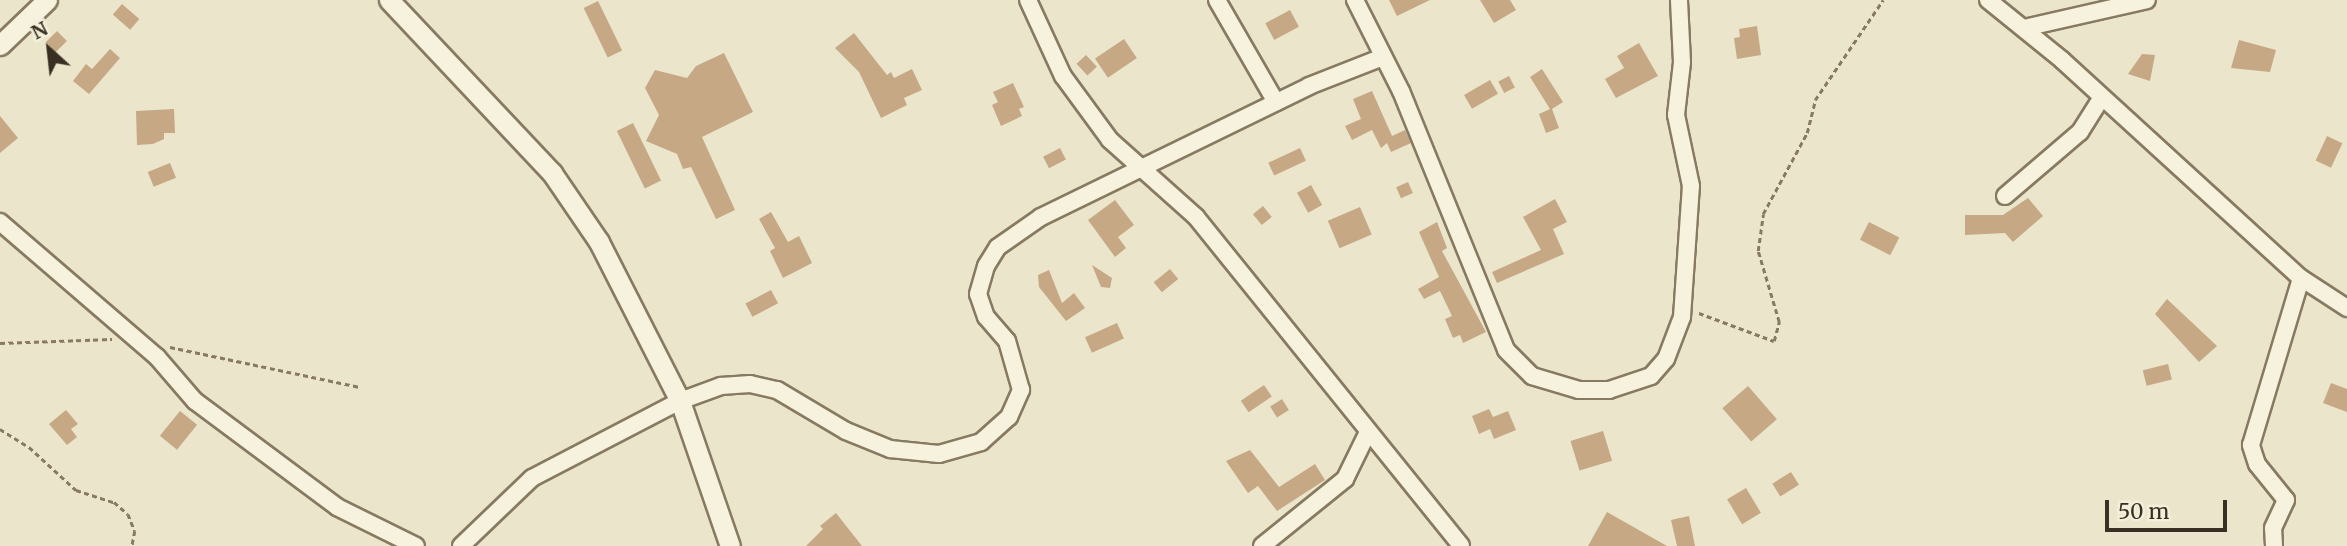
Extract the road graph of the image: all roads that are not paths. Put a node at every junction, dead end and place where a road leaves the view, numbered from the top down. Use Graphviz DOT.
graph roads {
  1 [pos="47,0"];
  2 [pos="388,0"];
  3 [pos="1028,0"];
  4 [pos="1217,0"];
  5 [pos="1355,0"];
  6 [pos="1679,0"];
  7 [pos="1988,0"];
  8 [pos="2147,0"];
  9 [pos="2024,28"];
  10 [pos="0,45"];
  11 [pos="1383,57"];
  12 [pos="2102,97"];
  13 [pos="1276,102"];
  14 [pos="1140,168"];
  15 [pos="2005,196"];
  16 [pos="0,222"];
  17 [pos="2301,278"];
  18 [pos="2347,308"];
  19 [pos="680,401"];
  20 [pos="1367,434"];
  21 [pos="416,546"];
  22 [pos="461,546"];
  23 [pos="730,546"];
  24 [pos="1262,546"];
  25 [pos="1461,546"];
  26 [pos="2274,546"];
  1 -- 10 [label="street"];
  2 -- 19 [label="street"];
  3 -- 14 [label="street"];
  4 -- 13 [label="street"];
  5 -- 11 [label="street"];
  6 -- 11 [label="street"];
  7 -- 9 [label="street"];
  8 -- 9 [label="street"];
  9 -- 12 [label="street"];
  11 -- 13 [label="street"];
  12 -- 15 [label="street"];
  12 -- 17 [label="street"];
  13 -- 14 [label="street"];
  14 -- 19 [label="street"];
  14 -- 20 [label="street"];
  16 -- 21 [label="street"];
  17 -- 18 [label="street"];
  17 -- 26 [label="street"];
  19 -- 22 [label="street"];
  19 -- 23 [label="street"];
  20 -- 24 [label="street"];
  20 -- 25 [label="street"];
}
